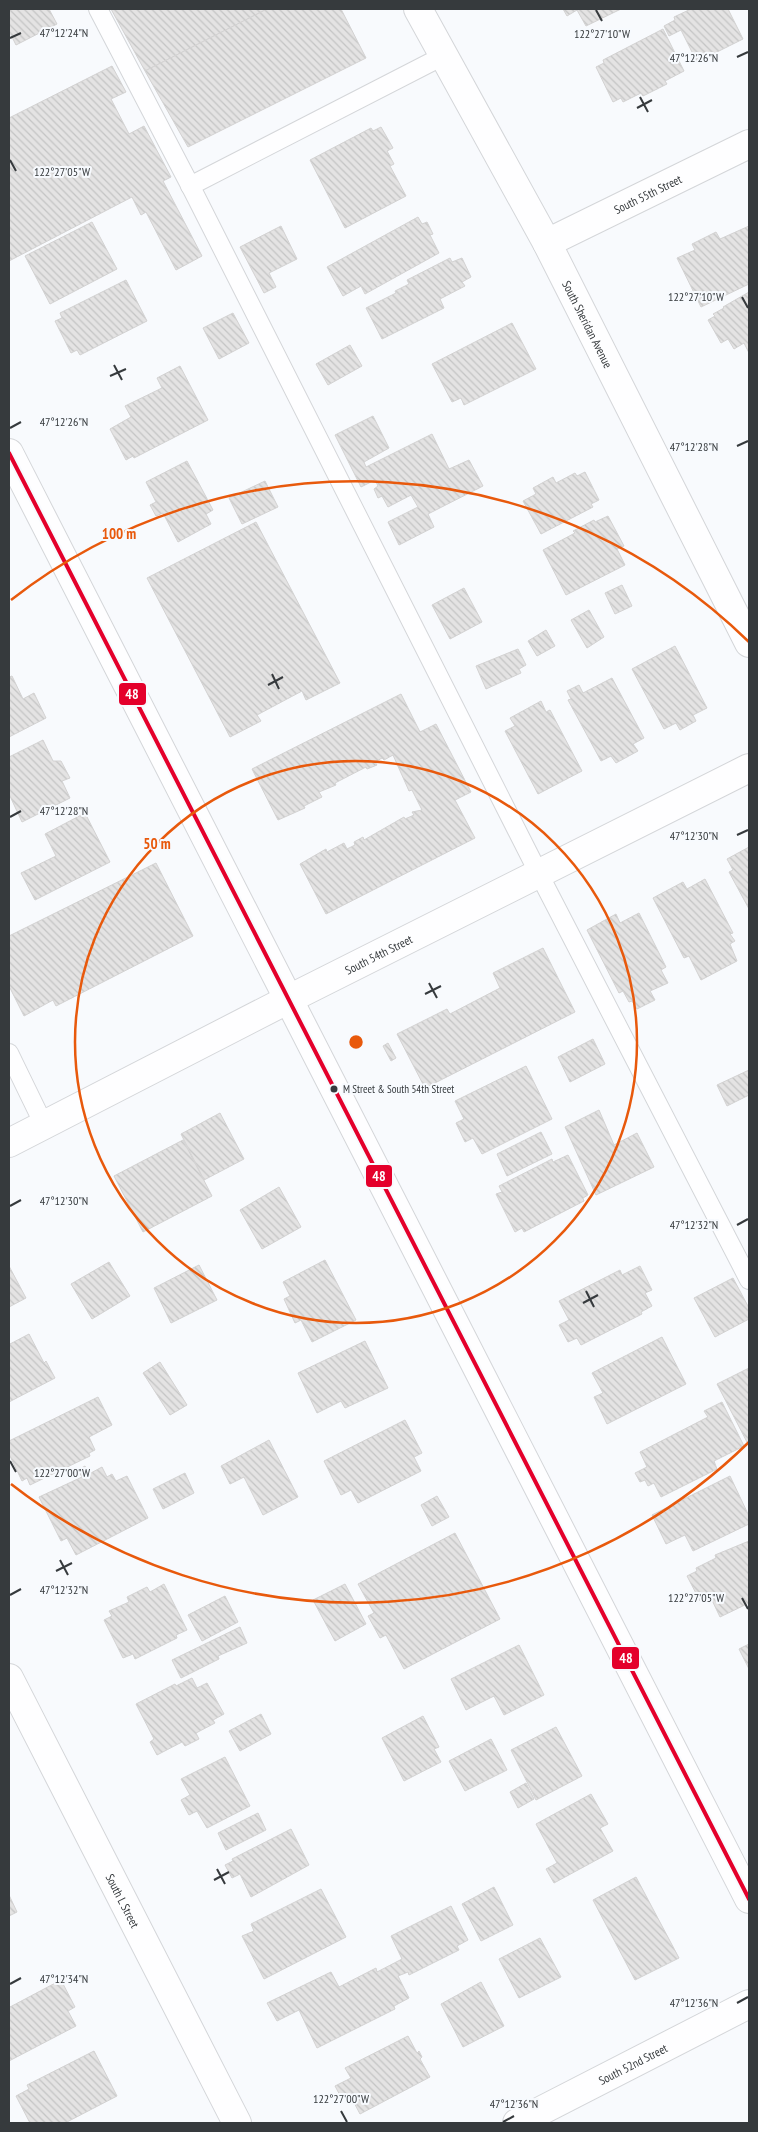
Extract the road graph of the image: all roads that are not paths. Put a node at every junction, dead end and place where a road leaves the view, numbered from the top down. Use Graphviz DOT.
graph roads {
  1 [pos="98,9"];
  2 [pos="418,9"];
  3 [pos="443,56"];
  4 [pos="749,144"];
  5 [pos="190,186"];
  6 [pos="547,243"];
  7 [pos="9,453"];
  8 [pos="749,643"];
  9 [pos="749,768"];
  10 [pos="539,874"];
  11 [pos="289,999"];
  12 [pos="9,1053"];
  13 [pos="44,1125"];
  14 [pos="9,1142"];
  15 [pos="749,1280"];
  16 [pos="9,1678"];
  17 [pos="749,1899"];
  18 [pos="749,2004"];
  19 [pos="551,2116"];
  20 [pos="237,2123"];
  21 [pos="517,2123"];
  1 -- 5 [label="lane"];
  2 -- 3 [label="street, South Sheridan Avenue"];
  3 -- 5 [label="lane"];
  3 -- 6 [label="street, South Sheridan Avenue"];
  4 -- 6 [label="street, South 55th Street"];
  5 -- 10 [label="lane"];
  6 -- 8 [label="street, South Sheridan Avenue"];
  7 -- 11 [label="street"];
  9 -- 10 [label="street, South 54th Street"];
  10 -- 11 [label="street, South 54th Street"];
  10 -- 15 [label="lane"];
  11 -- 13 [label="street, South 54th Street"];
  11 -- 17 [label="street"];
  12 -- 13 [label="lane"];
  13 -- 14 [label="street, South 54th Street"];
  16 -- 20 [label="street, South L Street"];
  18 -- 19 [label="street, South 52nd Street"];
  19 -- 21 [label="street, South 52nd Street"];
}
